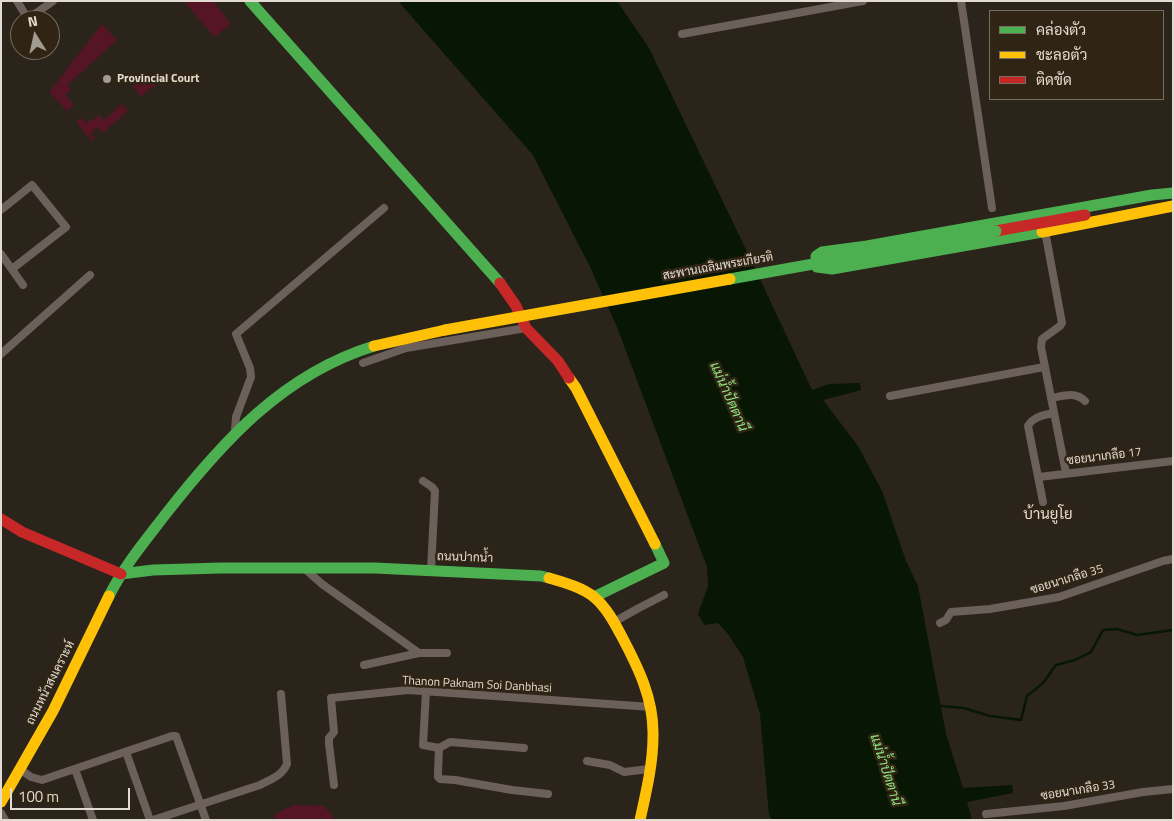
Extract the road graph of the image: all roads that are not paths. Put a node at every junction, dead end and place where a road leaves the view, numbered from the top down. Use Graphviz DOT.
graph roads {
  1 [pos="17,1"];
  2 [pos="53,1"];
  3 [pos="250,1"];
  4 [pos="863,1"];
  5 [pos="961,1"];
  6 [pos="682,34"];
  7 [pos="1173,193"];
  8 [pos="1173,198"];
  9 [pos="1173,206"];
  10 [pos="384,208"];
  11 [pos="992,208"];
  12 [pos="1,210"];
  13 [pos="1045,231"];
  14 [pos="1,254"];
  15 [pos="12,269"];
  16 [pos="90,275"];
  17 [pos="23,284"];
  18 [pos="526,328"];
  19 [pos="1,354"];
  20 [pos="363,363"];
  21 [pos="1044,367"];
  22 [pos="890,396"];
  23 [pos="1051,398"];
  24 [pos="1085,401"];
  25 [pos="1054,413"];
  26 [pos="235,430"];
  27 [pos="1173,461"];
  28 [pos="1066,473"];
  29 [pos="1039,477"];
  30 [pos="424,481"];
  31 [pos="1043,502"];
  32 [pos="1,519"];
  33 [pos="1173,559"];
  34 [pos="303,567"];
  35 [pos="431,570"];
  36 [pos="121,574"];
  37 [pos="664,595"];
  38 [pos="594,597"];
  39 [pos="614,622"];
  40 [pos="940,623"];
  41 [pos="447,653"];
  42 [pos="419,654"];
  43 [pos="364,665"];
  44 [pos="426,692"];
  45 [pos="281,694"];
  46 [pos="651,707"];
  47 [pos="439,748"];
  48 [pos="524,748"];
  49 [pos="126,752"];
  50 [pos="587,761"];
  51 [pos="76,769"];
  52 [pos="650,769"];
  53 [pos="21,770"];
  54 [pos="334,785"];
  55 [pos="1173,789"];
  56 [pos="646,792"];
  57 [pos="548,794"];
  58 [pos="1,802"];
  59 [pos="201,803"];
  60 [pos="1,813"];
  61 [pos="986,814"];
  62 [pos="5,820"];
  63 [pos="93,820"];
  64 [pos="152,820"];
  65 [pos="206,820"];
  66 [pos="640,820"];
  67 [pos="644,820"];
  1 -- 2 [label="street"];
  3 -- 18 [label="main road"];
  4 -- 6 [label="street"];
  5 -- 11 [label="street"];
  7 -- 13 [label="main road"];
  8 -- 26 [label="main road, สะพานเฉลิมพระเกียรติ, bridge"];
  9 -- 13 [label="main road"];
  10 -- 26 [label="street"];
  12 -- 15 [label="street"];
  13 -- 21 [label="street"];
  14 -- 15 [label="street"];
  15 -- 17 [label="street"];
  16 -- 19 [label="street"];
  18 -- 20 [label="street"];
  18 -- 38 [label="main road"];
  21 -- 22 [label="street"];
  21 -- 23 [label="street"];
  23 -- 24 [label="street"];
  23 -- 25 [label="street"];
  25 -- 28 [label="street"];
  25 -- 29 [label="street"];
  26 -- 36 [label="main road, ถนนหน้าสงเคราะห์"];
  27 -- 28 [label="street, ซอยนาเกลือ 17"];
  28 -- 29 [label="street, ซอยนาเกลือ 17"];
  29 -- 31 [label="street"];
  30 -- 35 [label="street"];
  32 -- 36 [label="main road"];
  33 -- 40 [label="street, ซอยนาเกลือ 35"];
  34 -- 35 [label="main road, ถนนปากน้ำ"];
  34 -- 36 [label="main road, ถนนปากน้ำ"];
  34 -- 42 [label="street"];
  35 -- 38 [label="main road, ถนนปากน้ำ"];
  36 -- 53 [label="main road, ถนนหน้าสงเคราะห์"];
  37 -- 39 [label="street"];
  38 -- 39 [label="main road, ถนนปากน้ำ"];
  39 -- 46 [label="main road, ถนนปากน้ำ"];
  41 -- 42 [label="street"];
  42 -- 43 [label="street"];
  44 -- 46 [label="street, Thanon Paknam Soi Danbhasi"];
  44 -- 47 [label="street"];
  44 -- 54 [label="street, Thanon Paknam Soi Danbhasi"];
  45 -- 59 [label="street"];
  46 -- 52 [label="main road, ถนนปากน้ำ"];
  47 -- 48 [label="street"];
  47 -- 57 [label="street"];
  49 -- 51 [label="street"];
  49 -- 59 [label="street"];
  49 -- 64 [label="street"];
  50 -- 52 [label="street"];
  51 -- 53 [label="street"];
  51 -- 63 [label="street"];
  52 -- 56 [label="main road, ถนนปากน้ำ"];
  53 -- 58 [label="main road, ถนนหน้าสงเคราะห์"];
  55 -- 61 [label="street, ซอยนาเกลือ 33"];
  56 -- 66 [label="main road, ถนนปากน้ำ"];
  56 -- 67 [label="main road, ถนนปากน้ำ"];
  59 -- 64 [label="street"];
  59 -- 65 [label="street"];
  60 -- 62 [label="street"];
}
